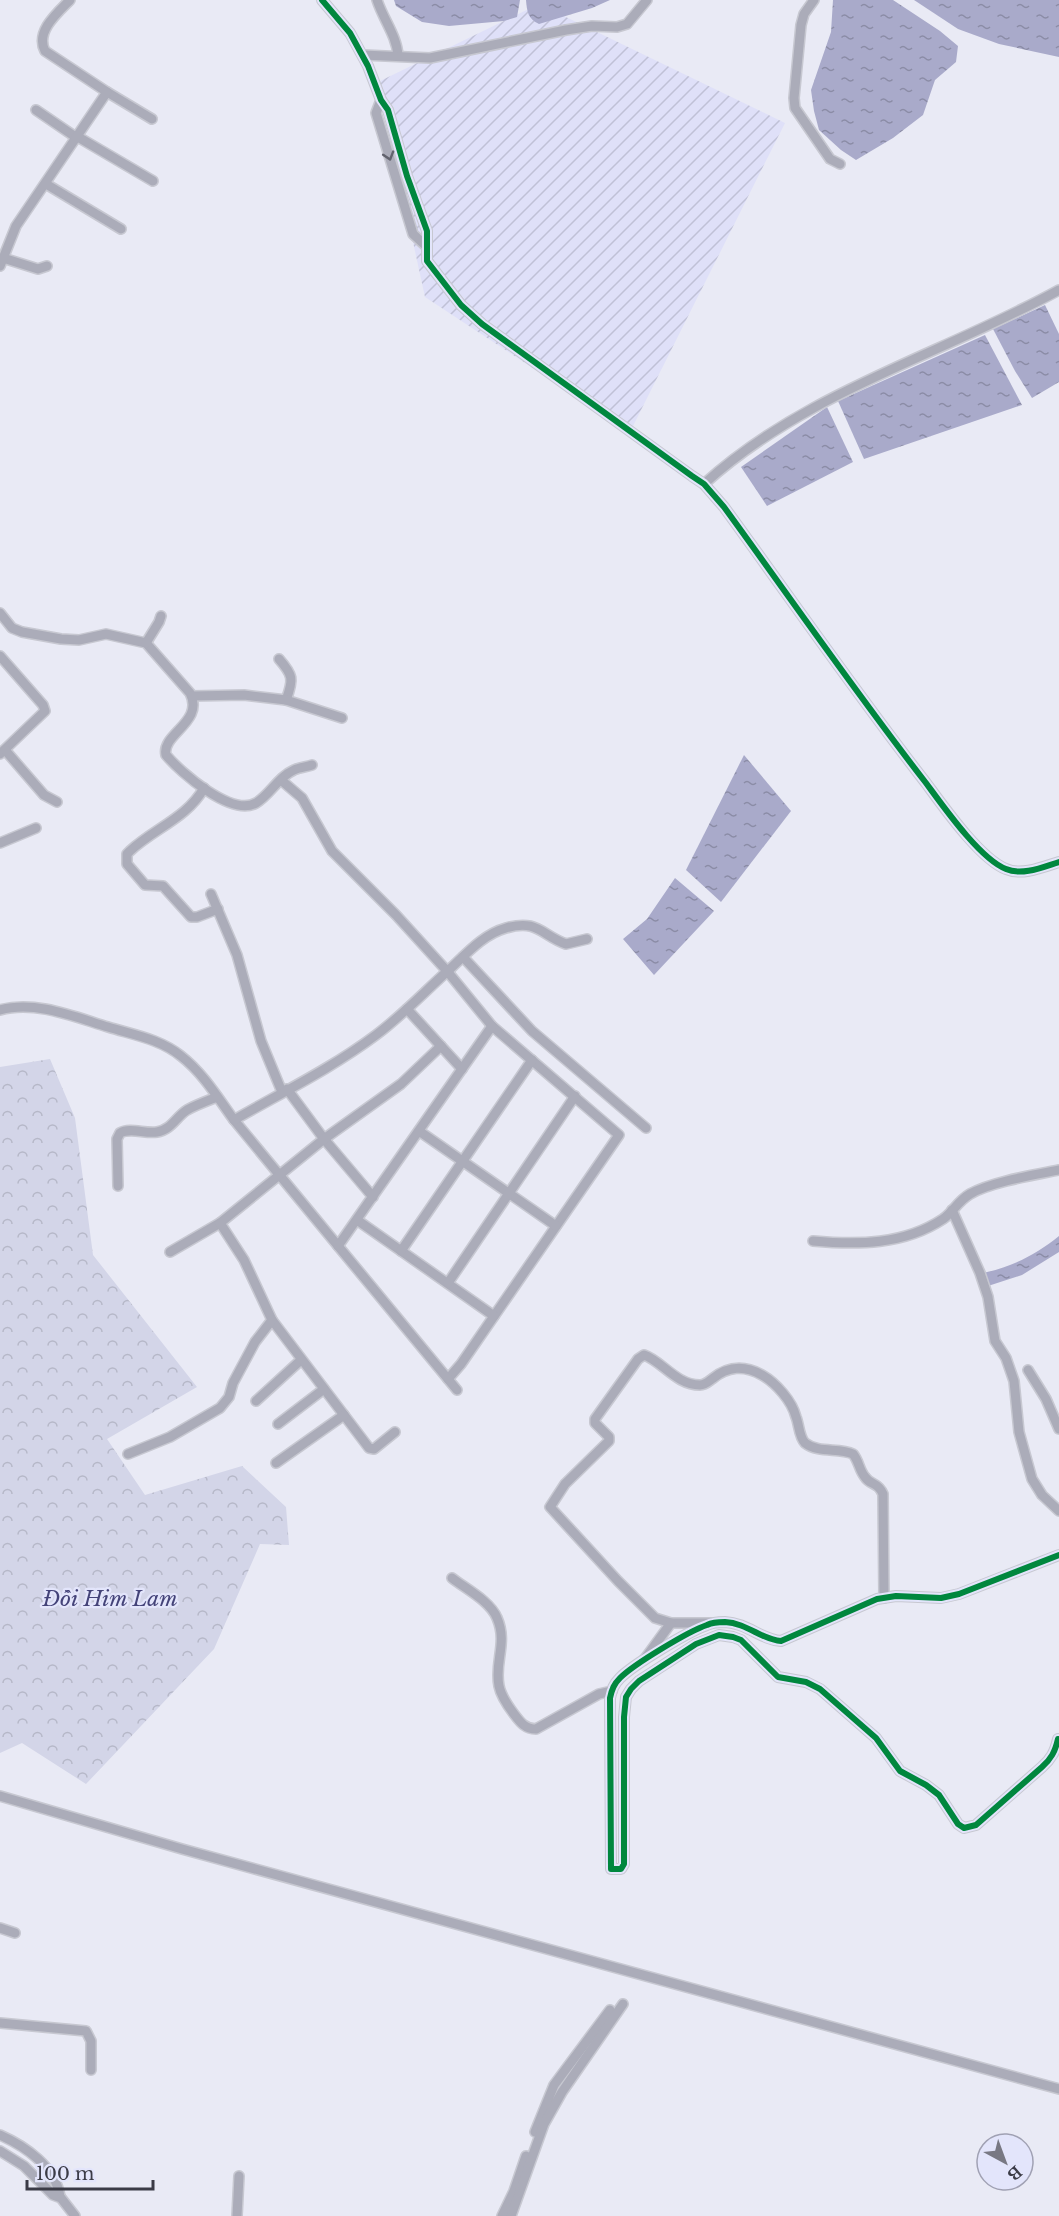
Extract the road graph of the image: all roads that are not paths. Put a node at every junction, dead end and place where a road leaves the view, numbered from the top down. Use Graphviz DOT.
graph roads {
  1 [pos="70,0"];
  2 [pos="322,0"];
  3 [pos="377,0"];
  4 [pos="648,0"];
  5 [pos="814,0"];
  6 [pos="363,56"];
  7 [pos="398,56"];
  8 [pos="107,92"];
  9 [pos="36,110"];
  10 [pos="152,119"];
  11 [pos="78,137"];
  12 [pos="840,164"];
  13 [pos="153,181"];
  14 [pos="46,184"];
  15 [pos="121,229"];
  16 [pos="1,264"];
  17 [pos="47,266"];
  18 [pos="1059,290"];
  19 [pos="704,484"];
  20 [pos="0,613"];
  21 [pos="161,616"];
  22 [pos="146,643"];
  23 [pos="0,656"];
  24 [pos="279,659"];
  25 [pos="192,696"];
  26 [pos="286,700"];
  27 [pos="342,718"];
  28 [pos="2,752"];
  29 [pos="312,765"];
  30 [pos="281,780"];
  31 [pos="204,788"];
  32 [pos="57,802"];
  33 [pos="36,828"];
  34 [pos="0,843"];
  35 [pos="1059,862"];
  36 [pos="212,894"];
  37 [pos="218,909"];
  38 [pos="587,939"];
  39 [pos="463,957"];
  40 [pos="447,971"];
  41 [pos="407,1009"];
  42 [pos="0,1010"];
  43 [pos="492,1026"];
  44 [pos="441,1047"];
  45 [pos="532,1060"];
  46 [pos="462,1069"];
  47 [pos="285,1090"];
  48 [pos="574,1096"];
  49 [pos="217,1097"];
  50 [pos="234,1120"];
  51 [pos="646,1128"];
  52 [pos="419,1131"];
  53 [pos="324,1139"];
  54 [pos="462,1160"];
  55 [pos="1059,1170"];
  56 [pos="279,1175"];
  57 [pos="118,1186"];
  58 [pos="509,1192"];
  59 [pos="373,1197"];
  60 [pos="952,1210"];
  61 [pos="357,1220"];
  62 [pos="220,1223"];
  63 [pos="556,1226"];
  64 [pos="813,1240"];
  65 [pos="338,1246"];
  66 [pos="401,1251"];
  67 [pos="170,1252"];
  68 [pos="448,1283"];
  69 [pos="494,1316"];
  70 [pos="272,1320"];
  71 [pos="302,1360"];
  72 [pos="1028,1370"];
  73 [pos="448,1379"];
  74 [pos="324,1389"];
  75 [pos="457,1390"];
  76 [pos="256,1401"];
  77 [pos="344,1415"];
  78 [pos="278,1424"];
  79 [pos="1059,1429"];
  80 [pos="395,1432"];
  81 [pos="128,1454"];
  82 [pos="276,1463"];
  83 [pos="1059,1512"];
  84 [pos="1059,1555"];
  85 [pos="452,1578"];
  86 [pos="884,1598"];
  87 [pos="671,1623"];
  88 [pos="713,1623"];
  89 [pos="754,1641"];
  90 [pos="643,1662"];
  91 [pos="612,1691"];
  92 [pos="1058,1739"];
  93 [pos="0,1796"];
  94 [pos="0,1928"];
  95 [pos="15,1933"];
  96 [pos="623,2004"];
  97 [pos="610,2010"];
  98 [pos="0,2023"];
  99 [pos="91,2070"];
  100 [pos="1059,2088"];
  101 [pos="0,2135"];
  102 [pos="0,2151"];
  103 [pos="239,2176"];
  104 [pos="60,2197"];
  105 [pos="75,2216"];
  106 [pos="237,2216"];
  107 [pos="502,2216"];
  108 [pos="511,2216"];
  1 -- 8 [label="street"];
  2 -- 6 [label="street"];
  3 -- 7 [label="street"];
  4 -- 7 [label="street"];
  5 -- 12 [label="street"];
  6 -- 7 [label="street"];
  6 -- 19 [label="street"];
  8 -- 10 [label="street"];
  8 -- 11 [label="street"];
  9 -- 11 [label="street"];
  11 -- 13 [label="street"];
  11 -- 14 [label="street"];
  14 -- 15 [label="street"];
  14 -- 16 [label="street"];
  16 -- 17 [label="street"];
  18 -- 19 [label="street"];
  19 -- 35 [label="street"];
  20 -- 22 [label="street"];
  21 -- 22 [label="street"];
  22 -- 25 [label="street"];
  23 -- 28 [label="street"];
  24 -- 26 [label="street"];
  25 -- 26 [label="street"];
  25 -- 31 [label="street"];
  26 -- 27 [label="street"];
  28 -- 32 [label="street"];
  29 -- 30 [label="street"];
  30 -- 31 [label="street"];
  30 -- 40 [label="street"];
  31 -- 37 [label="street"];
  33 -- 34 [label="street"];
  36 -- 37 [label="street"];
  37 -- 47 [label="street"];
  38 -- 39 [label="street"];
  39 -- 40 [label="street"];
  39 -- 51 [label="street"];
  40 -- 41 [label="street"];
  40 -- 43 [label="street"];
  41 -- 44 [label="street"];
  41 -- 47 [label="street"];
  42 -- 49 [label="street"];
  43 -- 45 [label="street"];
  43 -- 46 [label="street"];
  44 -- 46 [label="street"];
  44 -- 53 [label="street"];
  45 -- 48 [label="street"];
  45 -- 54 [label="street"];
  46 -- 52 [label="street"];
  47 -- 50 [label="street"];
  47 -- 53 [label="street"];
  48 -- 58 [label="street"];
  48 -- 63 [label="street"];
  49 -- 50 [label="street"];
  49 -- 57 [label="street"];
  50 -- 56 [label="street"];
  52 -- 54 [label="street"];
  52 -- 59 [label="street"];
  53 -- 56 [label="street"];
  53 -- 59 [label="street"];
  54 -- 58 [label="street"];
  54 -- 66 [label="street"];
  55 -- 60 [label="street"];
  56 -- 62 [label="street"];
  56 -- 65 [label="street"];
  58 -- 63 [label="street"];
  58 -- 68 [label="street"];
  59 -- 61 [label="street"];
  60 -- 64 [label="street"];
  60 -- 83 [label="street"];
  61 -- 65 [label="street"];
  61 -- 66 [label="street"];
  62 -- 67 [label="street"];
  62 -- 70 [label="street"];
  63 -- 69 [label="street"];
  65 -- 73 [label="street"];
  66 -- 68 [label="street"];
  68 -- 69 [label="street"];
  69 -- 73 [label="street"];
  70 -- 71 [label="street"];
  70 -- 81 [label="street"];
  71 -- 74 [label="street"];
  71 -- 76 [label="street"];
  72 -- 79 [label="street"];
  73 -- 75 [label="street"];
  74 -- 77 [label="street"];
  74 -- 78 [label="street"];
  77 -- 80 [label="street"];
  77 -- 82 [label="street"];
  84 -- 86 [label="street"];
  85 -- 91 [label="street"];
  86 -- 87 [label="street"];
  86 -- 89 [label="street"];
  87 -- 88 [label="street"];
  87 -- 90 [label="street"];
  88 -- 89 [label="street"];
  88 -- 90 [label="street"];
  89 -- 91 [label="street"];
  89 -- 92 [label="street"];
  90 -- 91 [label="street"];
  93 -- 100 [label="street"];
  94 -- 95 [label="street"];
  96 -- 108 [label="street"];
  97 -- 107 [label="street"];
  98 -- 99 [label="street"];
  101 -- 104 [label="street"];
  102 -- 104 [label="street"];
  103 -- 106 [label="street"];
  104 -- 105 [label="street"];
}
